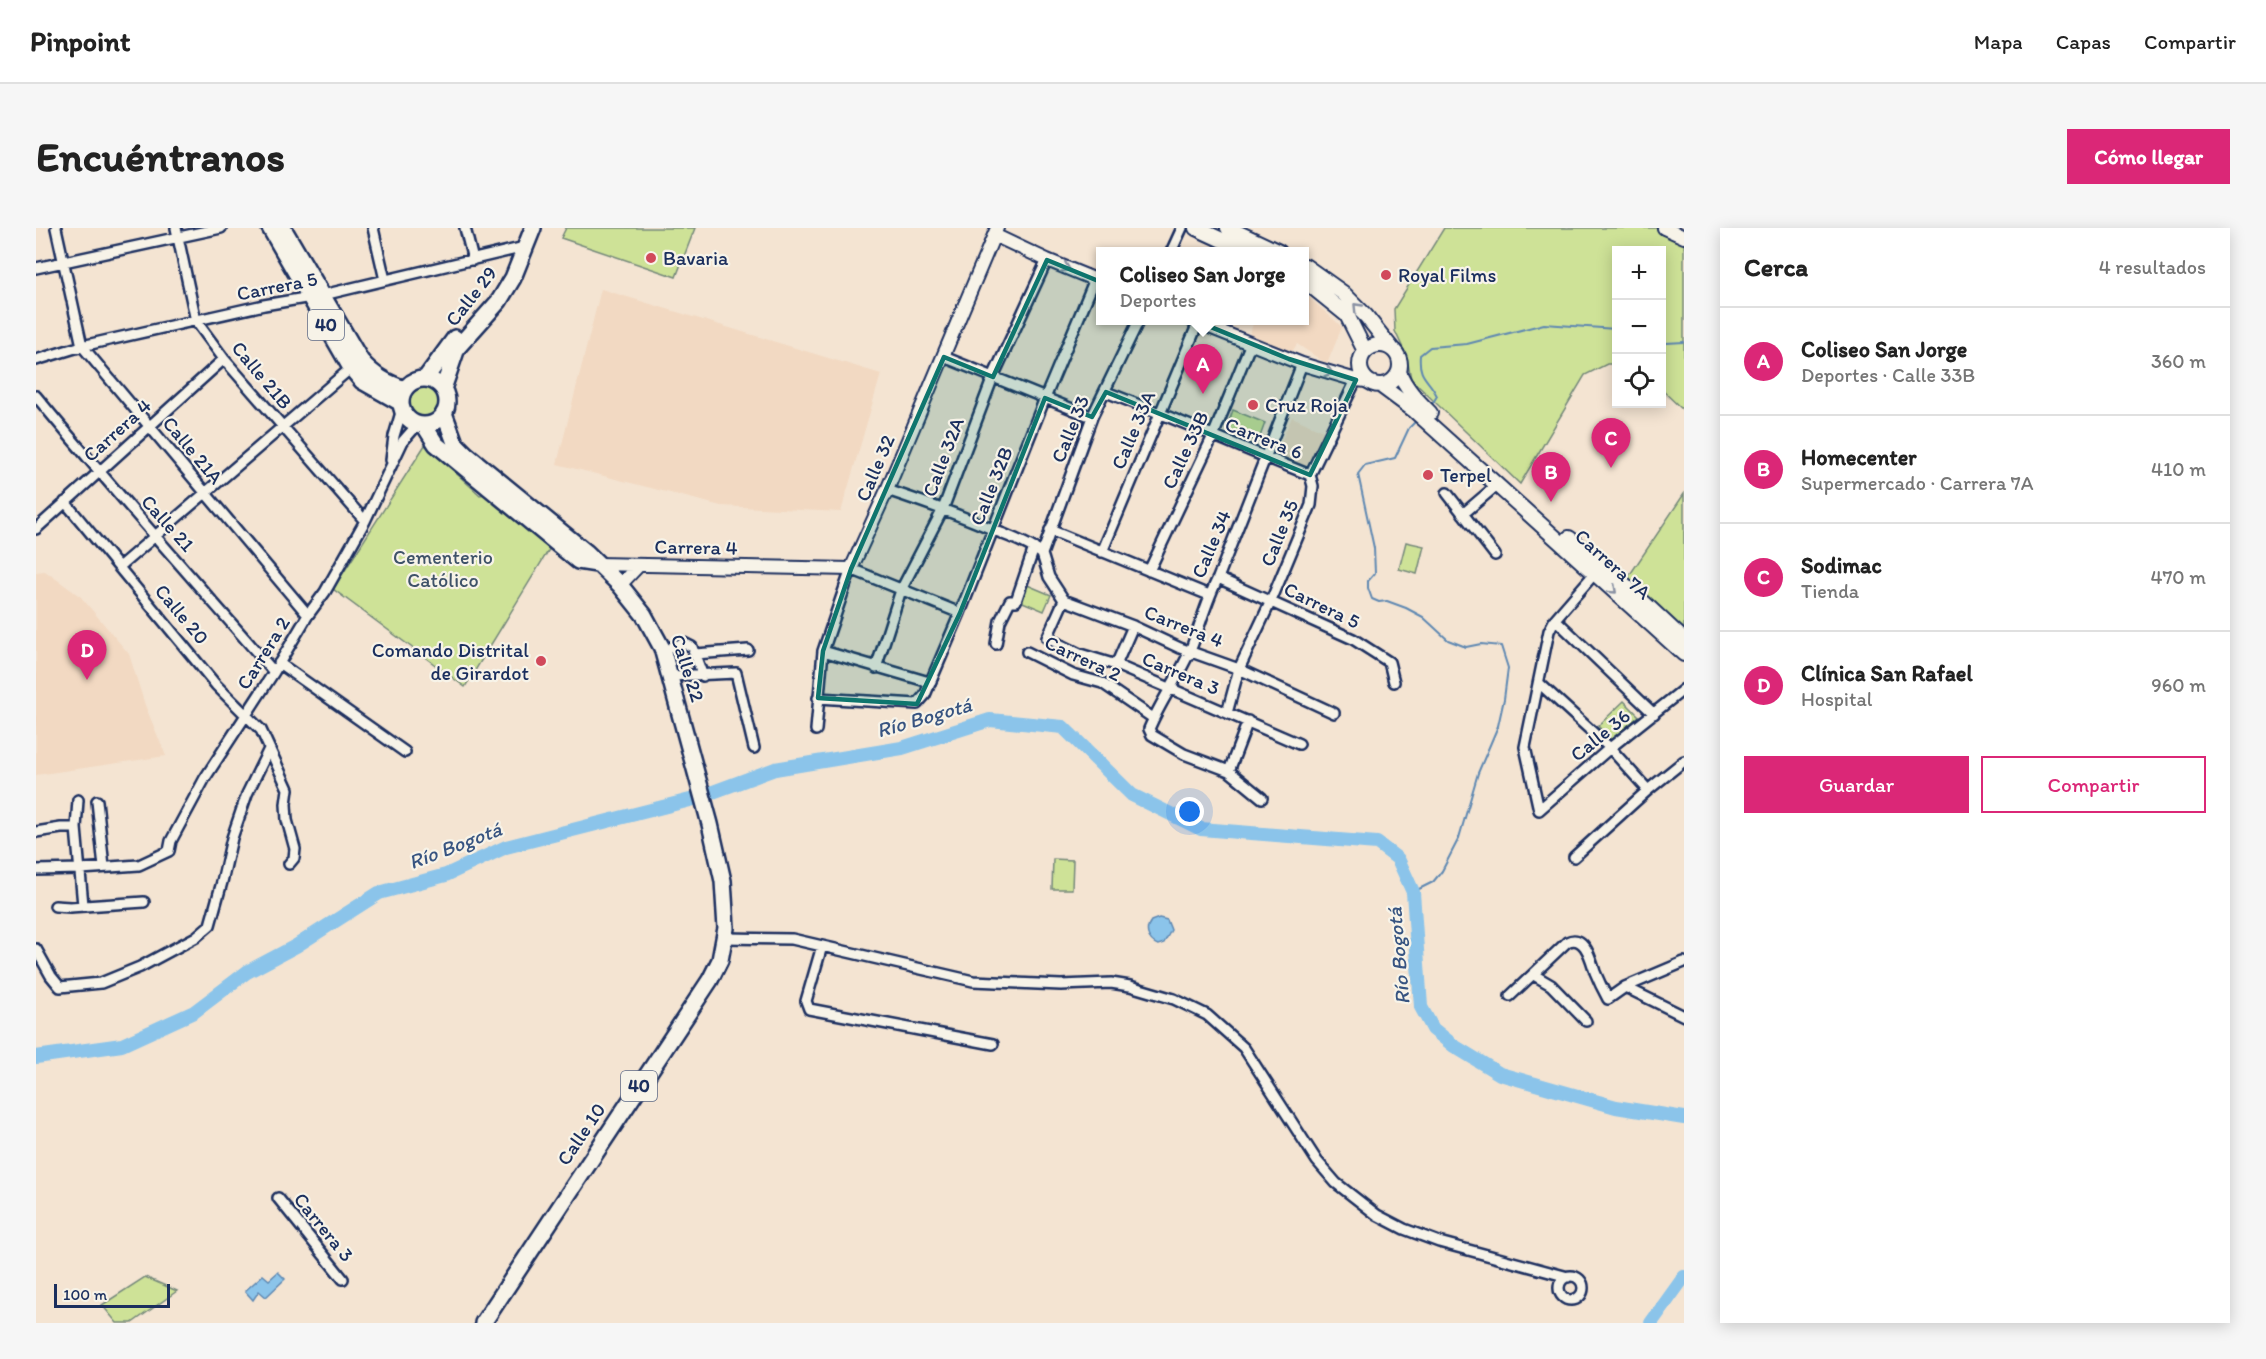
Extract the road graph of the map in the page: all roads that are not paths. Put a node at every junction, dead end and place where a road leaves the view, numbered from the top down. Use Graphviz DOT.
graph roads {
  1 [pos="56,228"];
  2 [pos="221,228"];
  3 [pos="270,228"];
  4 [pos="283,228"];
  5 [pos="374,228"];
  6 [pos="465,228"];
  7 [pos="526,228"];
  8 [pos="533,228"];
  9 [pos="1182,228"];
  10 [pos="1196,228"];
  11 [pos="1228,228"];
  12 [pos="1664,228"];
  13 [pos="996,231"];
  14 [pos="1239,231"];
  15 [pos="177,232"];
  16 [pos="1684,237"];
  17 [pos="1173,247"];
  18 [pos="1237,247"];
  19 [pos="1269,247"];
  20 [pos="521,248"];
  21 [pos="473,260"];
  22 [pos="1047,260"];
  23 [pos="63,262"];
  24 [pos="36,268"];
  25 [pos="1309,269"];
  26 [pos="1096,279"];
  27 [pos="385,280"];
  28 [pos="1096,284"];
  29 [pos="1309,284"];
  30 [pos="316,297"];
  31 [pos="196,321"];
  32 [pos="1137,325"];
  33 [pos="1194,325"];
  34 [pos="1203,325"];
  35 [pos="1251,343"];
  36 [pos="82,346"];
  37 [pos="1365,351"];
  38 [pos="1394,351"];
  39 [pos="944,357"];
  40 [pos="224,359"];
  41 [pos="36,360"];
  42 [pos="1302,364"];
  43 [pos="351,368"];
  44 [pos="1399,372"];
  45 [pos="993,377"];
  46 [pos="425,379"];
  47 [pos="1368,382"];
  48 [pos="443,389"];
  49 [pos="1106,392"];
  50 [pos="36,396"];
  51 [pos="1045,398"];
  52 [pos="403,400"];
  53 [pos="1418,407"];
  54 [pos="1159,412"];
  55 [pos="444,413"];
  56 [pos="1092,417"];
  57 [pos="1433,421"];
  58 [pos="421,425"];
  59 [pos="149,426"];
  60 [pos="282,426"];
  61 [pos="1213,436"];
  62 [pos="1266,458"];
  63 [pos="391,465"];
  64 [pos="98,473"];
  65 [pos="1310,475"];
  66 [pos="1497,485"];
  67 [pos="887,490"];
  68 [pos="205,493"];
  69 [pos="1447,493"];
  70 [pos="66,502"];
  71 [pos="943,509"];
  72 [pos="1463,514"];
  73 [pos="365,522"];
  74 [pos="36,529"];
  75 [pos="992,529"];
  76 [pos="1050,530"];
  77 [pos="156,535"];
  78 [pos="1034,548"];
  79 [pos="1102,552"];
  80 [pos="1042,554"];
  81 [pos="1495,555"];
  82 [pos="597,564"];
  83 [pos="639,566"];
  84 [pos="119,567"];
  85 [pos="851,569"];
  86 [pos="1149,571"];
  87 [pos="1595,573"];
  88 [pos="1218,578"];
  89 [pos="620,585"];
  90 [pos="901,590"];
  91 [pos="1209,595"];
  92 [pos="1064,600"];
  93 [pos="1271,601"];
  94 [pos="960,613"];
  95 [pos="308,615"];
  96 [pos="1555,619"];
  97 [pos="1133,626"];
  98 [pos="1684,640"];
  99 [pos="996,644"];
  100 [pos="672,647"];
  101 [pos="748,650"];
  102 [pos="823,651"];
  103 [pos="1190,651"];
  104 [pos="1027,652"];
  105 [pos="695,654"];
  106 [pos="1684,654"];
  107 [pos="279,663"];
  108 [pos="1116,665"];
  109 [pos="876,668"];
  110 [pos="1239,669"];
  111 [pos="274,672"];
  112 [pos="671,676"];
  113 [pos="703,676"];
  114 [pos="929,681"];
  115 [pos="1394,682"];
  116 [pos="1540,684"];
  117 [pos="1170,688"];
  118 [pos="1684,689"];
  119 [pos="818,698"];
  120 [pos="1227,713"];
  121 [pos="1334,713"];
  122 [pos="246,714"];
  123 [pos="1654,714"];
  124 [pos="1154,718"];
  125 [pos="1248,721"];
  126 [pos="816,730"];
  127 [pos="1299,744"];
  128 [pos="754,748"];
  129 [pos="1610,748"];
  130 [pos="269,749"];
  131 [pos="405,752"];
  132 [pos="1684,761"];
  133 [pos="1229,771"];
  134 [pos="1648,790"];
  135 [pos="1263,798"];
  136 [pos="78,800"];
  137 [pos="97,801"];
  138 [pos="710,826"];
  139 [pos="76,828"];
  140 [pos="36,832"];
  141 [pos="1574,857"];
  142 [pos="289,864"];
  143 [pos="104,867"];
  144 [pos="81,869"];
  145 [pos="36,870"];
  146 [pos="144,902"];
  147 [pos="83,905"];
  148 [pos="56,906"];
  149 [pos="725,938"];
  150 [pos="822,946"];
  151 [pos="36,950"];
  152 [pos="1684,962"];
  153 [pos="1534,975"];
  154 [pos="1625,987"];
  155 [pos="1510,996"];
  156 [pos="1684,1016"];
  157 [pos="1586,1020"];
  158 [pos="993,1044"];
  159 [pos="278,1198"];
  160 [pos="1568,1276"];
  161 [pos="343,1279"];
  162 [pos="483,1323"];
  1 -- 23 [label="street, Calle 21A"];
  2 -- 15 [label="street"];
  3 -- 30 [label="main road, 40"];
  4 -- 30 [label="main road, 40"];
  5 -- 27 [label="street"];
  6 -- 21 [label="street"];
  7 -- 20 [label="main road, Calle 29"];
  8 -- 20 [label="main road, Calle 29"];
  9 -- 17 [label="street"];
  10 -- 18 [label="main road"];
  11 -- 14 [label="main road"];
  12 -- 16 [label="street"];
  13 -- 22 [label="street"];
  13 -- 39 [label="street, Calle 32"];
  14 -- 19 [label="main road"];
  15 -- 23 [label="street"];
  15 -- 31 [label="street, Calle 21B"];
  20 -- 21 [label="street, Carrera 5"];
  20 -- 46 [label="main road, Calle 29"];
  20 -- 48 [label="main road, Calle 29"];
  21 -- 27 [label="street, Carrera 5"];
  22 -- 26 [label="street, one-way"];
  22 -- 45 [label="street, Calle 32A"];
  23 -- 24 [label="street"];
  23 -- 36 [label="street, Calle 21A"];
  38 -- 25 [label="main road, one-way"];
  27 -- 30 [label="street, Carrera 5"];
  28 -- 51 [label="street, Calle 32B"];
  29 -- 37 [label="main road"];
  30 -- 31 [label="street, Carrera 5"];
  30 -- 43 [label="main road, 40"];
  30 -- 52 [label="main road, 40"];
  31 -- 36 [label="street, Carrera 5"];
  31 -- 40 [label="street, Calle 21B"];
  32 -- 49 [label="street, Calle 33"];
  33 -- 54 [label="street, Calle 33A"];
  34 -- 35 [label="street"];
  35 -- 42 [label="street"];
  35 -- 61 [label="street, Calle 33B"];
  36 -- 41 [label="street, Carrera 5"];
  36 -- 59 [label="street, Calle 21A"];
  37 -- 38 [label="main road"];
  37 -- 47 [label="main road"];
  38 -- 44 [label="main road"];
  39 -- 45 [label="street"];
  39 -- 67 [label="street, Calle 32"];
  40 -- 59 [label="street, Carrera 4"];
  40 -- 60 [label="street, Calle 21B"];
  42 -- 47 [label="street, one-way"];
  42 -- 62 [label="street, Calle 34"];
  43 -- 52 [label="main road, 40"];
  43 -- 60 [label="street"];
  44 -- 47 [label="main road"];
  44 -- 53 [label="main road, Carrera 7A"];
  45 -- 51 [label="street"];
  45 -- 71 [label="street, Calle 32A"];
  46 -- 48 [label="main road"];
  46 -- 52 [label="main road"];
  47 -- 53 [label="main road, Carrera 7A"];
  47 -- 65 [label="street, Calle 35"];
  48 -- 55 [label="main road, 40"];
  49 -- 54 [label="street, Carrera 6"];
  49 -- 56 [label="street, Calle 33"];
  50 -- 64 [label="street, Calle 21"];
  51 -- 56 [label="street"];
  51 -- 75 [label="street, Calle 32B"];
  52 -- 58 [label="main road, 40"];
  52 -- 63 [label="street, Carrera 2"];
  53 -- 57 [label="main road, Carrera 7A"];
  54 -- 61 [label="street, Carrera 6"];
  54 -- 79 [label="street, Calle 33A"];
  55 -- 58 [label="main road"];
  55 -- 82 [label="main road, Calle 22 / 40"];
  56 -- 76 [label="street, Calle 33"];
  57 -- 66 [label="main road, Carrera 7A"];
  57 -- 98 [label="main road, Carrera 7A"];
  58 -- 63 [label="street, Carrera 2"];
  58 -- 82 [label="main road, Calle 22 / 40"];
  59 -- 64 [label="street, Carrera 4"];
  59 -- 68 [label="street, Calle 21A"];
  60 -- 68 [label="street"];
  60 -- 73 [label="street, Calle 21B"];
  61 -- 62 [label="street, Carrera 6"];
  61 -- 86 [label="street, Calle 33B"];
  62 -- 65 [label="street, Carrera 6"];
  62 -- 88 [label="street, Calle 34"];
  63 -- 73 [label="street, Carrera 2"];
  64 -- 70 [label="street, Carrera 4"];
  64 -- 77 [label="street, Calle 21"];
  65 -- 93 [label="street, Calle 35"];
  66 -- 72 [label="street"];
  66 -- 87 [label="main road, Carrera 7A"];
  67 -- 71 [label="street"];
  67 -- 85 [label="street, Calle 32"];
  68 -- 77 [label="street"];
  68 -- 95 [label="street, Calle 21A"];
  69 -- 72 [label="street"];
  70 -- 74 [label="street, Carrera 4"];
  70 -- 84 [label="street, Calle 20"];
  71 -- 75 [label="street"];
  71 -- 90 [label="street, Calle 32A"];
  72 -- 81 [label="street"];
  73 -- 95 [label="street, Carrera 2"];
  75 -- 78 [label="street"];
  75 -- 94 [label="street, Calle 32B"];
  76 -- 79 [label="street"];
  76 -- 80 [label="street, Calle 33"];
  77 -- 84 [label="street"];
  77 -- 111 [label="street, Calle 21"];
  78 -- 80 [label="street"];
  78 -- 99 [label="street"];
  79 -- 86 [label="street"];
  80 -- 92 [label="street"];
  82 -- 83 [label="street, Carrera 4"];
  82 -- 89 [label="main road, Calle 22 / 40"];
  83 -- 85 [label="street, Carrera 4"];
  83 -- 89 [label="street, Carrera 4"];
  84 -- 122 [label="street, Calle 20"];
  85 -- 90 [label="street, Carrera 4"];
  85 -- 102 [label="street, Calle 32"];
  86 -- 91 [label="street"];
  87 -- 96 [label="street"];
  87 -- 106 [label="main road, Carrera 7A, one-way"];
  88 -- 91 [label="street, Calle 34"];
  88 -- 93 [label="street, Carrera 5"];
  89 -- 112 [label="main road, Calle 22 / 40"];
  90 -- 94 [label="street, Carrera 4"];
  90 -- 109 [label="street, Calle 32A"];
  91 -- 103 [label="street, Calle 34"];
  92 -- 97 [label="street, Carrera 4"];
  92 -- 108 [label="street, Carrera 3"];
  93 -- 110 [label="street, Calle 35"];
  93 -- 115 [label="street, Carrera 5"];
  94 -- 114 [label="street, Calle 32B"];
  95 -- 107 [label="street, Carrera 2"];
  96 -- 116 [label="street"];
  96 -- 123 [label="street"];
  97 -- 103 [label="street, Carrera 4"];
  97 -- 108 [label="street"];
  100 -- 105 [label="street"];
  101 -- 105 [label="street"];
  102 -- 109 [label="street"];
  102 -- 119 [label="street, Calle 32"];
  103 -- 110 [label="street, Carrera 4"];
  103 -- 117 [label="street, Calle 34"];
  104 -- 124 [label="street, Carrera 2"];
  105 -- 113 [label="street"];
  107 -- 111 [label="street, Carrera 2"];
  107 -- 131 [label="street"];
  108 -- 117 [label="street, Carrera 3"];
  109 -- 114 [label="street"];
  110 -- 120 [label="street, Calle 35"];
  110 -- 121 [label="street, Carrera 4"];
  111 -- 122 [label="street, Carrera 2"];
  112 -- 113 [label="street"];
  112 -- 138 [label="main road, Calle 22 / 40"];
  113 -- 128 [label="street"];
  114 -- 119 [label="street, Calle 32B"];
  116 -- 129 [label="street"];
  116 -- 129 [label="street, Calle 36"];
  117 -- 120 [label="street, Carrera 3"];
  117 -- 124 [label="street, Calle 34"];
  118 -- 123 [label="street, Calle 36"];
  119 -- 126 [label="street, Calle 32"];
  120 -- 125 [label="street, Carrera 3"];
  122 -- 130 [label="street, Calle 20"];
  122 -- 143 [label="street, Carrera 2"];
  123 -- 129 [label="street, Calle 36"];
  124 -- 133 [label="street, Calle 34"];
  125 -- 127 [label="street, Carrera 3"];
  125 -- 133 [label="street"];
  129 -- 134 [label="street"];
  130 -- 142 [label="street, Calle 20"];
  130 -- 151 [label="street"];
  132 -- 134 [label="street"];
  133 -- 135 [label="street"];
  134 -- 141 [label="street"];
  136 -- 139 [label="street"];
  137 -- 143 [label="street"];
  138 -- 149 [label="main road, Calle 10 / 40"];
  139 -- 140 [label="street"];
  139 -- 144 [label="street"];
  143 -- 144 [label="street"];
  144 -- 145 [label="street"];
  144 -- 147 [label="street"];
  146 -- 147 [label="street"];
  147 -- 148 [label="street"];
  149 -- 150 [label="street"];
  149 -- 162 [label="main road, Calle 10 / 40"];
  150 -- 158 [label="street"];
  150 -- 160 [label="street"];
  152 -- 154 [label="street"];
  153 -- 154 [label="street"];
  153 -- 155 [label="street"];
  153 -- 157 [label="street"];
  154 -- 156 [label="street"];
  159 -- 161 [label="street, Carrera 3"];
}
